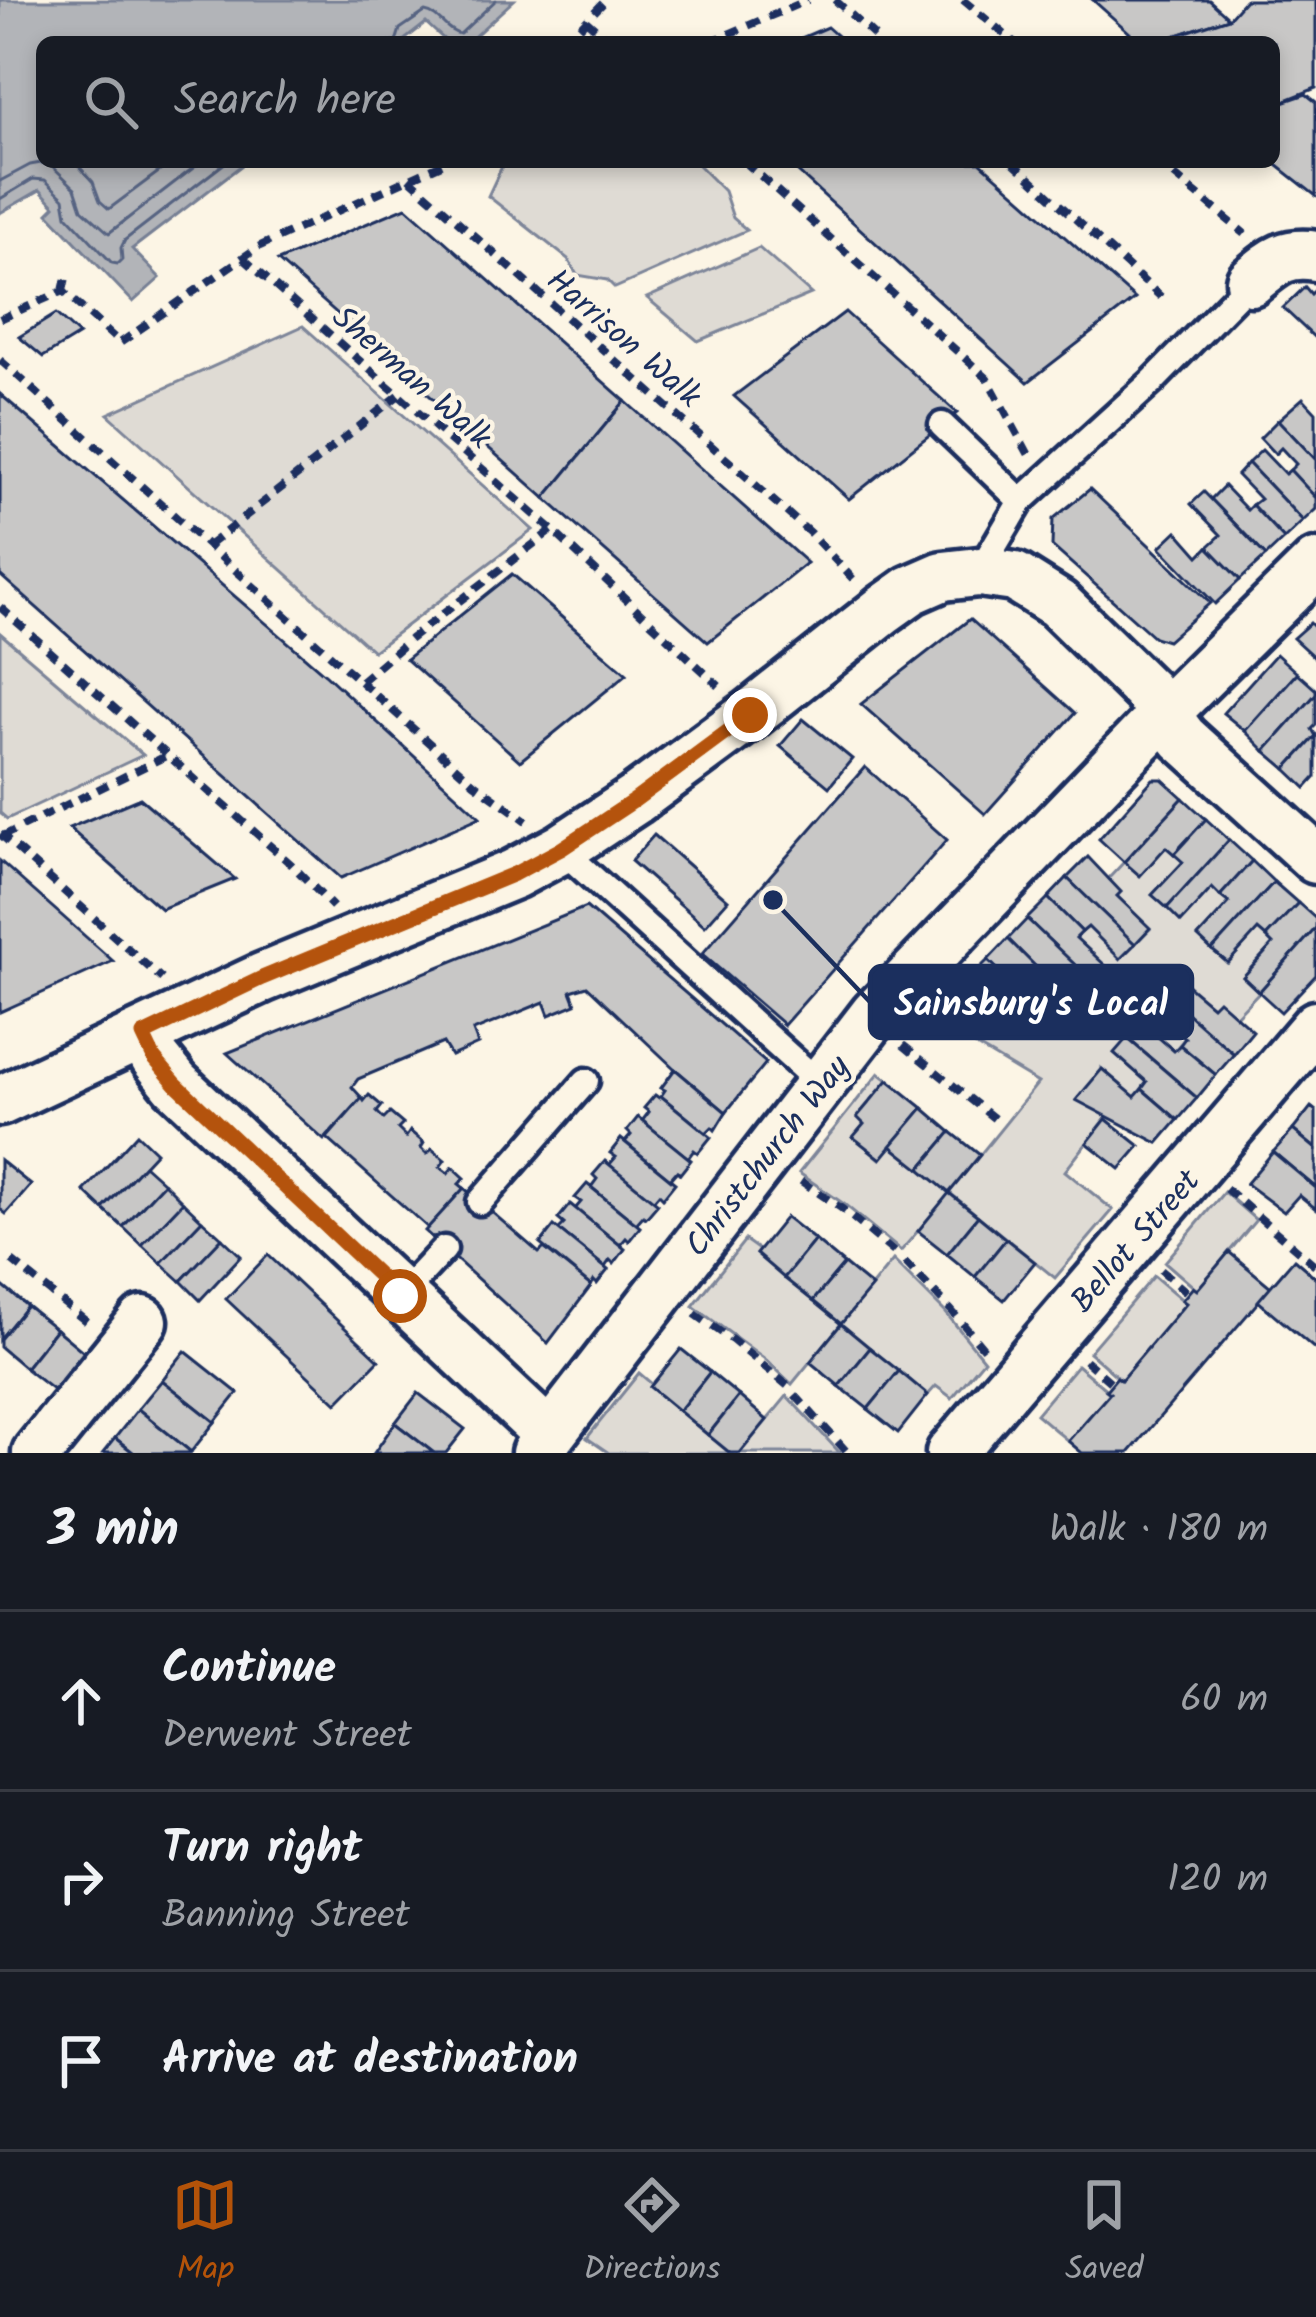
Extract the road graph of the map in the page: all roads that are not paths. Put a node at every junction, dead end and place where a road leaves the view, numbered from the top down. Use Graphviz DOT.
graph roads {
  1 [pos="1316,256"];
  2 [pos="1252,261"];
  3 [pos="942,425"];
  4 [pos="1021,501"];
  5 [pos="1316,563"];
  6 [pos="979,572"];
  7 [pos="1164,714"];
  8 [pos="550,840"];
  9 [pos="1316,859"];
  10 [pos="1316,1026"];
  11 [pos="143,1035"];
  12 [pos="586,1081"];
  13 [pos="820,1084"];
  14 [pos="0,1101"];
  15 [pos="480,1202"];
  16 [pos="444,1249"];
  17 [pos="400,1296"];
  18 [pos="123,1328"];
  19 [pos="542,1444"];
  20 [pos="37,1453"];
  21 [pos="951,1453"];
  1 -- 2 [label="street"];
  2 -- 4 [label="lane"];
  3 -- 4 [label="lane"];
  4 -- 6 [label="lane"];
  5 -- 7 [label="street, Christchurch Way"];
  6 -- 7 [label="street"];
  6 -- 8 [label="street"];
  7 -- 9 [label="street"];
  7 -- 13 [label="street, Christchurch Way"];
  8 -- 11 [label="street"];
  8 -- 13 [label="lane"];
  10 -- 21 [label="street, Bellot Street"];
  11 -- 14 [label="street"];
  11 -- 17 [label="street"];
  12 -- 15 [label="lane"];
  13 -- 19 [label="street, Christchurch Way"];
  16 -- 17 [label="lane"];
  17 -- 19 [label="street"];
  18 -- 20 [label="street"];
}
